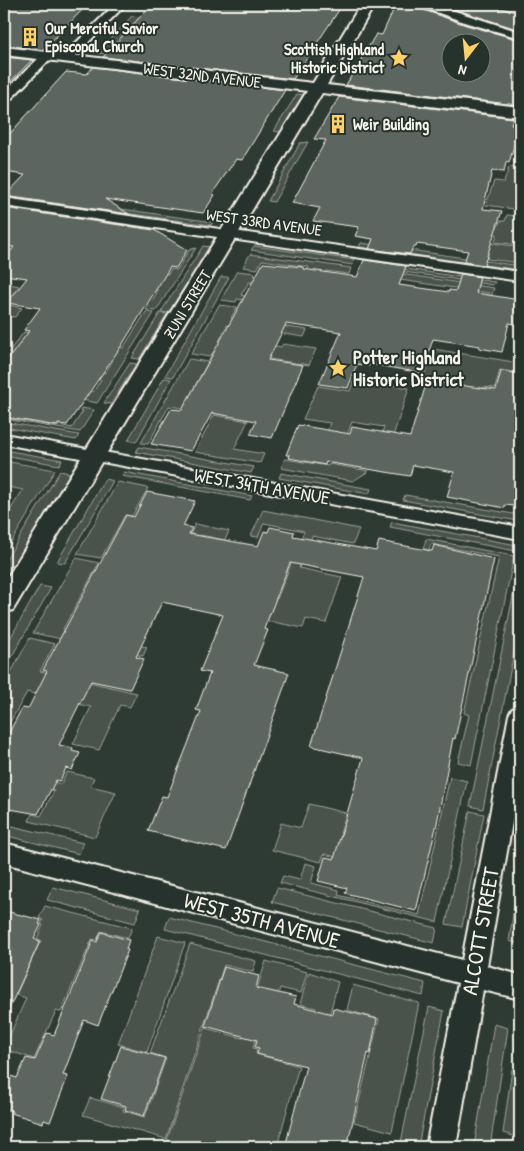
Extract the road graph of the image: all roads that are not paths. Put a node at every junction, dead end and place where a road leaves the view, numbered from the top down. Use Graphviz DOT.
graph roads {
  1 [pos="122,4"];
  2 [pos="368,4"];
  3 [pos="423,4"];
  4 [pos="520,35"];
  5 [pos="4,51"];
  6 [pos="47,56"];
  7 [pos="68,58"];
  8 [pos="317,88"];
  9 [pos="4,99"];
  10 [pos="520,112"];
  11 [pos="4,202"];
  12 [pos="229,234"];
  13 [pos="520,276"];
  14 [pos="4,439"];
  15 [pos="95,456"];
  16 [pos="520,534"];
  17 [pos="4,604"];
  18 [pos="520,715"];
  19 [pos="4,853"];
  20 [pos="472,975"];
  21 [pos="520,987"];
  22 [pos="441,1147"];
  1 -- 7 [label="street"];
  2 -- 8 [label="street, ZUNI STREET"];
  3 -- 4 [label="street"];
  5 -- 6 [label="street, WEST 32ND AVENUE"];
  6 -- 7 [label="street, WEST 32ND AVENUE"];
  6 -- 9 [label="street"];
  7 -- 8 [label="street, WEST 32ND AVENUE"];
  8 -- 10 [label="street, WEST 32ND AVENUE"];
  8 -- 12 [label="street, ZUNI STREET"];
  11 -- 12 [label="street, WEST 33RD AVENUE"];
  12 -- 13 [label="street, WEST 33RD AVENUE"];
  12 -- 15 [label="street, ZUNI STREET"];
  14 -- 15 [label="street, WEST 34TH AVENUE"];
  15 -- 16 [label="street, WEST 34TH AVENUE"];
  15 -- 17 [label="street, ZUNI STREET"];
  18 -- 20 [label="street, ALCOTT STREET"];
  19 -- 20 [label="street, WEST 35TH AVENUE"];
  20 -- 21 [label="street, WEST 35TH AVENUE"];
  20 -- 22 [label="street, ALCOTT STREET"];
}
